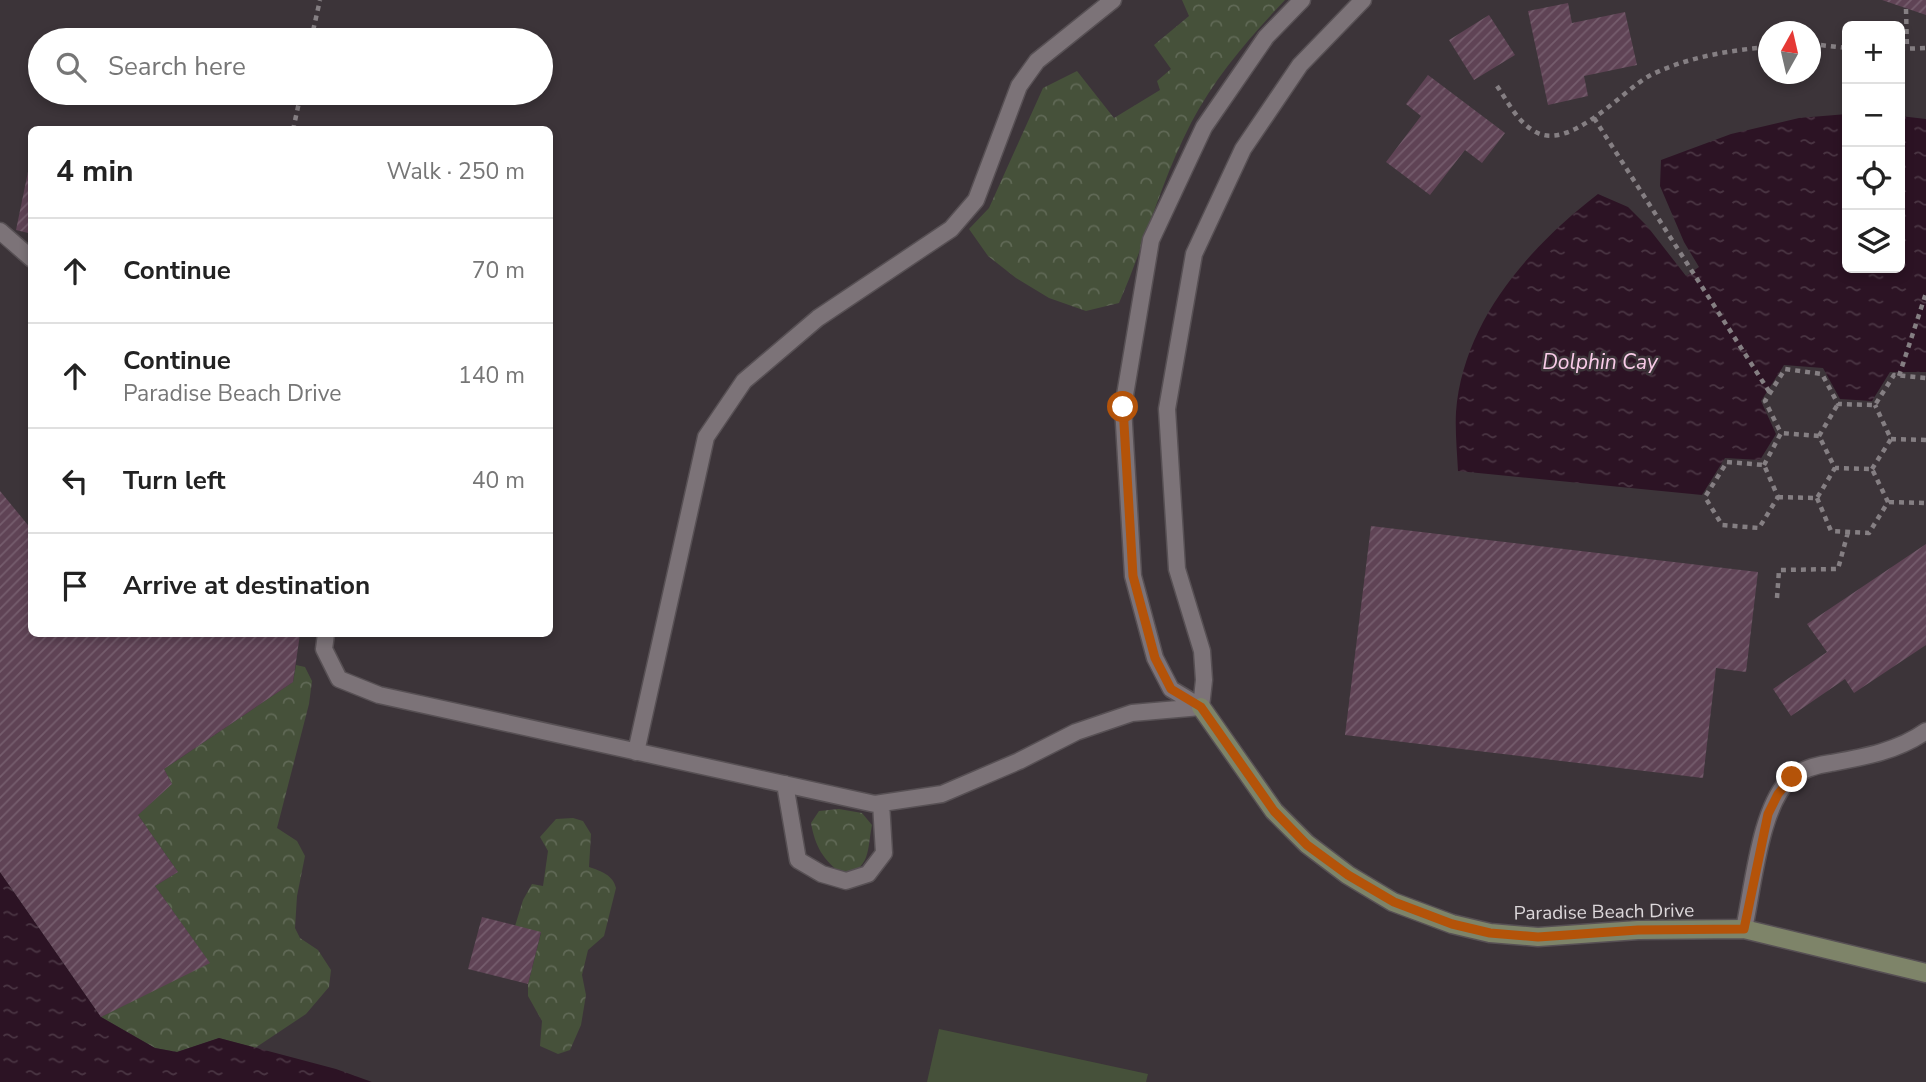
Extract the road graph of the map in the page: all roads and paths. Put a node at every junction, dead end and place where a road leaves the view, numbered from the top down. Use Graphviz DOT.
graph roads {
  1 [pos="320,0"];
  2 [pos="1114,0"];
  3 [pos="1302,0"];
  4 [pos="1363,0"];
  5 [pos="1906,9"];
  6 [pos="314,28"];
  7 [pos="1821,45"];
  8 [pos="1842,47"];
  9 [pos="1926,48"];
  10 [pos="1758,49"];
  11 [pos="1907,49"];
  12 [pos="1497,86"];
  13 [pos="298,105"];
  14 [pos="1594,118"];
  15 [pos="294,126"];
  16 [pos="0,231"];
  17 [pos="28,256"];
  18 [pos="1926,293"];
  19 [pos="1899,376"];
  20 [pos="1926,379"];
  21 [pos="1770,393"];
  22 [pos="1838,404"];
  23 [pos="1875,405"];
  24 [pos="1781,433"];
  25 [pos="1819,436"];
  26 [pos="1891,439"];
  27 [pos="1926,440"];
  28 [pos="1764,465"];
  29 [pos="1835,468"];
  30 [pos="1872,470"];
  31 [pos="1779,497"];
  32 [pos="1817,499"];
  33 [pos="1888,502"];
  34 [pos="1926,503"];
  35 [pos="1848,532"];
  36 [pos="1777,598"];
  37 [pos="326,637"];
  38 [pos="1201,707"];
  39 [pos="1926,731"];
  40 [pos="636,752"];
  41 [pos="785,784"];
  42 [pos="881,803"];
  43 [pos="1744,929"];
  44 [pos="1926,973"];
  1 -- 6 [label="path"];
  2 -- 40 [label="lane"];
  3 -- 38 [label="lane"];
  4 -- 38 [label="lane"];
  5 -- 11 [label="path"];
  7 -- 8 [label="path"];
  9 -- 11 [label="path"];
  10 -- 14 [label="path"];
  12 -- 14 [label="path"];
  13 -- 15 [label="path"];
  14 -- 21 [label="path"];
  16 -- 17 [label="lane"];
  18 -- 19 [label="path"];
  19 -- 20 [label="path"];
  19 -- 23 [label="path"];
  21 -- 22 [label="path"];
  21 -- 24 [label="path"];
  22 -- 23 [label="path"];
  22 -- 25 [label="path"];
  23 -- 26 [label="path"];
  24 -- 25 [label="path"];
  24 -- 28 [label="path"];
  25 -- 29 [label="path"];
  26 -- 27 [label="path"];
  26 -- 30 [label="path"];
  28 -- 31 [label="path"];
  28 -- 31 [label="path"];
  29 -- 30 [label="path"];
  29 -- 32 [label="path"];
  30 -- 33 [label="path"];
  31 -- 32 [label="path"];
  32 -- 35 [label="path"];
  33 -- 34 [label="path"];
  33 -- 35 [label="path"];
  35 -- 36 [label="path"];
  37 -- 40 [label="lane"];
  38 -- 42 [label="lane"];
  38 -- 43 [label="street, Paradise Beach Drive"];
  39 -- 43 [label="lane"];
  40 -- 41 [label="lane"];
  41 -- 42 [label="lane"];
  41 -- 42 [label="lane"];
  43 -- 44 [label="street, Paradise Beach Drive"];
}
